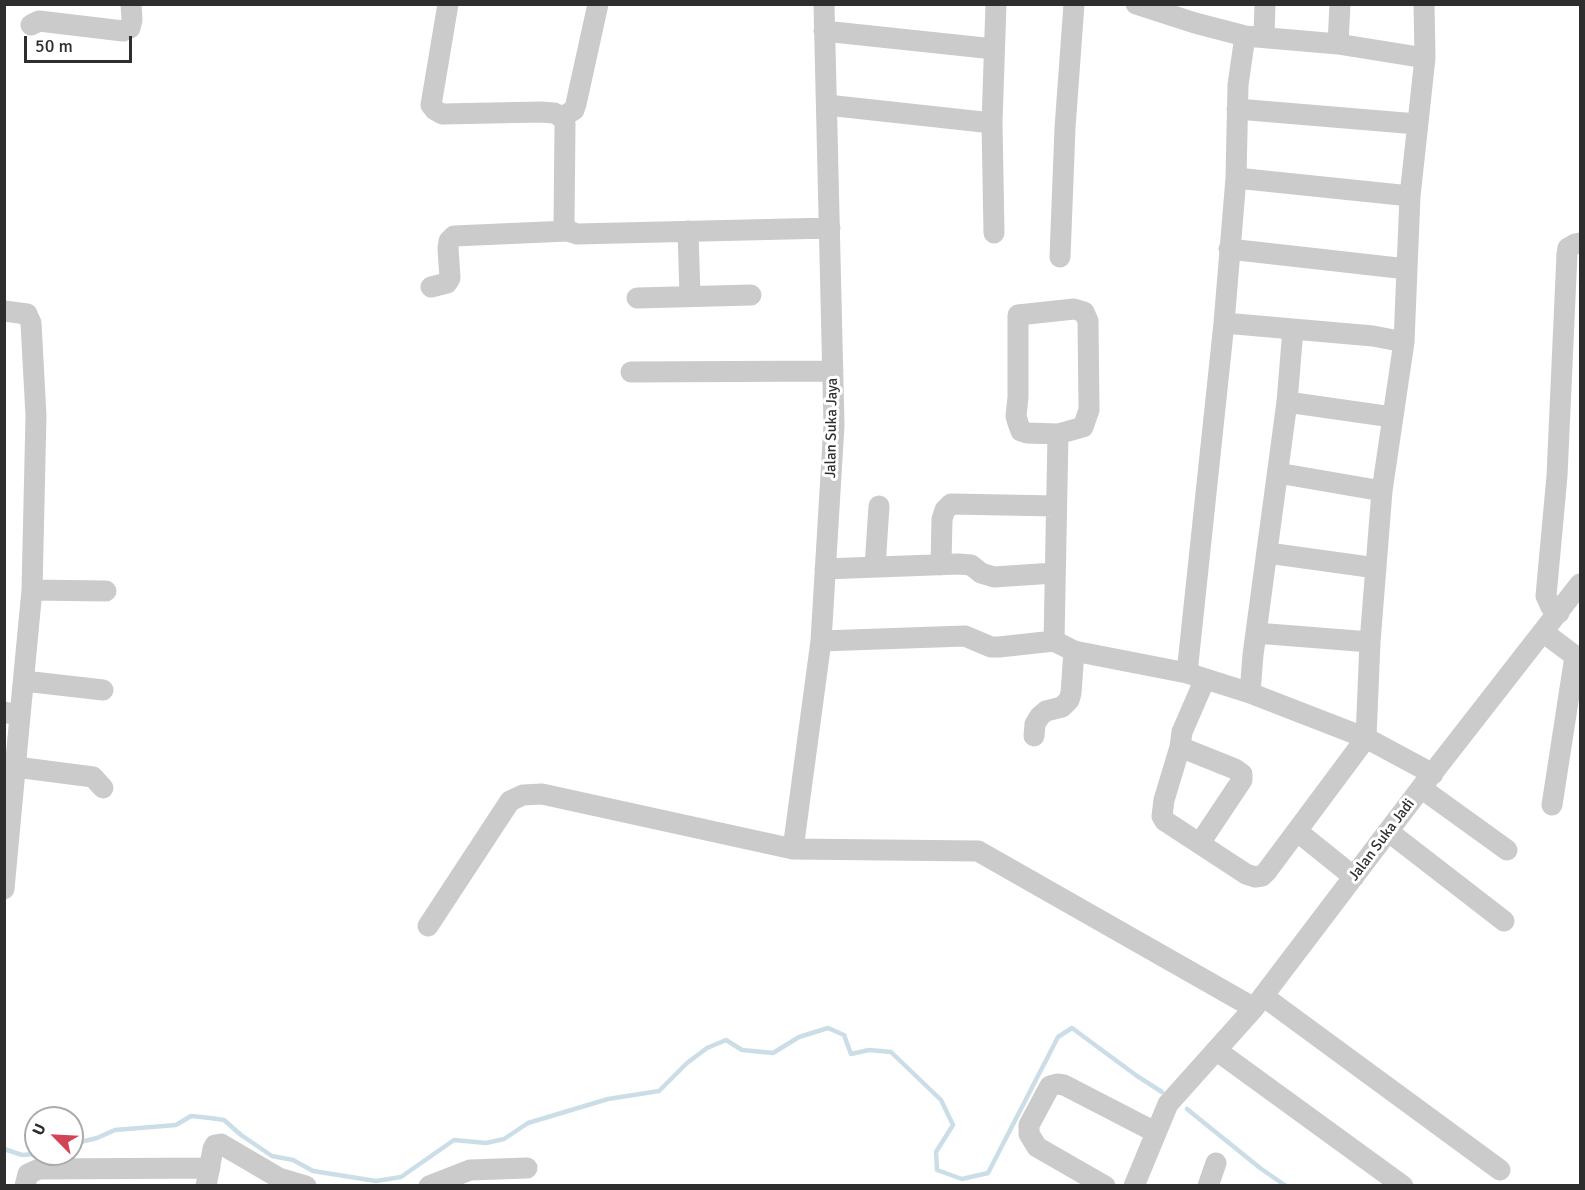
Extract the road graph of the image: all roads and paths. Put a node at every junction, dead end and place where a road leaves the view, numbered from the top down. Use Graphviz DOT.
graph roads {
  1 [pos="131,4"];
  2 [pos="448,4"];
  3 [pos="598,4"];
  4 [pos="824,4"];
  5 [pos="996,4"];
  6 [pos="1074,4"];
  7 [pos="1136,4"];
  8 [pos="1265,4"];
  9 [pos="1340,4"];
  10 [pos="1424,4"];
  11 [pos="31,25"];
  12 [pos="824,31"];
  13 [pos="1254,36"];
  14 [pos="1338,44"];
  15 [pos="994,49"];
  16 [pos="1425,58"];
  17 [pos="827,105"];
  18 [pos="1237,109"];
  19 [pos="562,117"];
  20 [pos="992,123"];
  21 [pos="1417,124"];
  22 [pos="1236,178"];
  23 [pos="1410,196"];
  24 [pos="830,228"];
  25 [pos="568,231"];
  26 [pos="688,231"];
  27 [pos="994,233"];
  28 [pos="1581,243"];
  29 [pos="1229,249"];
  30 [pos="1060,257"];
  31 [pos="1407,269"];
  32 [pos="430,287"];
  33 [pos="751,295"];
  34 [pos="690,297"];
  35 [pos="637,298"];
  36 [pos="4,311"];
  37 [pos="1224,323"];
  38 [pos="1293,329"];
  39 [pos="1404,342"];
  40 [pos="833,370"];
  41 [pos="631,372"];
  42 [pos="1287,402"];
  43 [pos="1392,417"];
  44 [pos="1058,434"];
  45 [pos="1278,473"];
  46 [pos="1382,491"];
  47 [pos="879,506"];
  48 [pos="1056,506"];
  49 [pos="1268,553"];
  50 [pos="941,565"];
  51 [pos="875,567"];
  52 [pos="1376,568"];
  53 [pos="825,569"];
  54 [pos="1054,573"];
  55 [pos="1581,584"];
  56 [pos="32,590"];
  57 [pos="106,591"];
  58 [pos="1559,613"];
  59 [pos="1543,632"];
  60 [pos="1256,633"];
  61 [pos="1053,640"];
  62 [pos="821,641"];
  63 [pos="1370,642"];
  64 [pos="1074,651"];
  65 [pos="1578,656"];
  66 [pos="1196,676"];
  67 [pos="24,681"];
  68 [pos="103,690"];
  69 [pos="1250,693"];
  70 [pos="12,714"];
  71 [pos="1034,736"];
  72 [pos="1365,738"];
  73 [pos="1180,747"];
  74 [pos="16,767"];
  75 [pos="1427,781"];
  76 [pos="103,788"];
  77 [pos="9,792"];
  78 [pos="1552,805"];
  79 [pos="1298,832"];
  80 [pos="1389,832"];
  81 [pos="1200,843"];
  82 [pos="794,849"];
  83 [pos="1507,850"];
  84 [pos="6,864"];
  85 [pos="1354,877"];
  86 [pos="4,889"];
  87 [pos="1504,921"];
  88 [pos="428,926"];
  89 [pos="1259,1002"];
  90 [pos="1216,1050"];
  91 [pos="1155,1132"];
  92 [pos="527,1168"];
  93 [pos="1500,1170"];
  94 [pos="208,1177"];
  95 [pos="475,1178"];
  96 [pos="278,1182"];
  97 [pos="25,1185"];
  98 [pos="306,1185"];
  99 [pos="429,1185"];
  100 [pos="1105,1185"];
  101 [pos="1134,1185"];
  102 [pos="1403,1185"];
  1 -- 11 [label="street"];
  2 -- 19 [label="street"];
  3 -- 19 [label="street"];
  4 -- 12 [label="street, Jalan Suka Jaya"];
  5 -- 15 [label="street"];
  6 -- 30 [label="street"];
  7 -- 13 [label="street"];
  8 -- 13 [label="street"];
  9 -- 14 [label="street"];
  10 -- 16 [label="street"];
  12 -- 15 [label="street"];
  12 -- 17 [label="street, Jalan Suka Jaya"];
  13 -- 14 [label="street"];
  13 -- 18 [label="street"];
  14 -- 16 [label="street"];
  15 -- 20 [label="street"];
  16 -- 21 [label="street"];
  17 -- 20 [label="street"];
  17 -- 24 [label="street, Jalan Suka Jaya"];
  18 -- 21 [label="street"];
  18 -- 22 [label="street"];
  19 -- 25 [label="street"];
  20 -- 27 [label="street"];
  21 -- 23 [label="street"];
  22 -- 23 [label="street"];
  22 -- 29 [label="street"];
  23 -- 31 [label="street"];
  24 -- 26 [label="street"];
  24 -- 40 [label="street, Jalan Suka Jaya"];
  25 -- 26 [label="street"];
  25 -- 32 [label="street"];
  26 -- 34 [label="street"];
  28 -- 58 [label="street"];
  29 -- 31 [label="street"];
  29 -- 37 [label="street"];
  31 -- 39 [label="street"];
  33 -- 34 [label="street"];
  34 -- 35 [label="street"];
  36 -- 56 [label="street"];
  37 -- 38 [label="street"];
  37 -- 66 [label="street"];
  38 -- 39 [label="street"];
  38 -- 42 [label="street"];
  39 -- 43 [label="street"];
  40 -- 41 [label="street"];
  40 -- 53 [label="street, Jalan Suka Jaya"];
  42 -- 43 [label="street"];
  42 -- 45 [label="street"];
  43 -- 46 [label="street"];
  44 -- 44 [label="street"];
  44 -- 48 [label="street"];
  45 -- 46 [label="street"];
  45 -- 49 [label="street"];
  46 -- 52 [label="street"];
  47 -- 51 [label="street"];
  48 -- 50 [label="street"];
  48 -- 54 [label="street"];
  49 -- 52 [label="street"];
  49 -- 60 [label="street"];
  50 -- 51 [label="street"];
  50 -- 54 [label="street"];
  51 -- 53 [label="street"];
  52 -- 63 [label="street"];
  53 -- 62 [label="street, Jalan Suka Jaya"];
  54 -- 61 [label="street"];
  55 -- 58 [label="street, Jalan Suka Jadi"];
  56 -- 57 [label="street"];
  56 -- 67 [label="street"];
  58 -- 59 [label="street, Jalan Suka Jadi"];
  59 -- 65 [label="street"];
  59 -- 75 [label="street, Jalan Suka Jadi"];
  60 -- 63 [label="street"];
  60 -- 69 [label="street"];
  61 -- 62 [label="street"];
  61 -- 64 [label="street"];
  62 -- 82 [label="street, Jalan Suka Jaya"];
  63 -- 72 [label="street"];
  64 -- 66 [label="street"];
  64 -- 71 [label="street"];
  65 -- 78 [label="street"];
  66 -- 69 [label="street"];
  66 -- 73 [label="street"];
  67 -- 68 [label="street"];
  67 -- 70 [label="street"];
  69 -- 72 [label="street"];
  70 -- 74 [label="street"];
  72 -- 75 [label="street"];
  72 -- 79 [label="street"];
  73 -- 81 [label="street"];
  73 -- 81 [label="street"];
  74 -- 76 [label="street"];
  74 -- 77 [label="street"];
  75 -- 80 [label="street, Jalan Suka Jadi"];
  75 -- 83 [label="street"];
  77 -- 84 [label="street"];
  79 -- 81 [label="street"];
  79 -- 85 [label="street"];
  80 -- 85 [label="street, Jalan Suka Jadi"];
  80 -- 87 [label="street"];
  82 -- 88 [label="street"];
  82 -- 89 [label="street"];
  84 -- 86 [label="street"];
  85 -- 89 [label="street, Jalan Suka Jadi"];
  89 -- 90 [label="street, Jalan Suka Jadi"];
  89 -- 93 [label="street"];
  90 -- 91 [label="street, Jalan Suka Jadi"];
  90 -- 102 [label="street"];
  91 -- 100 [label="street"];
  91 -- 101 [label="street, Jalan Suka Jadi"];
  92 -- 95 [label="street"];
  94 -- 96 [label="street"];
  94 -- 97 [label="street"];
  95 -- 99 [label="street"];
  96 -- 98 [label="street"];
}
